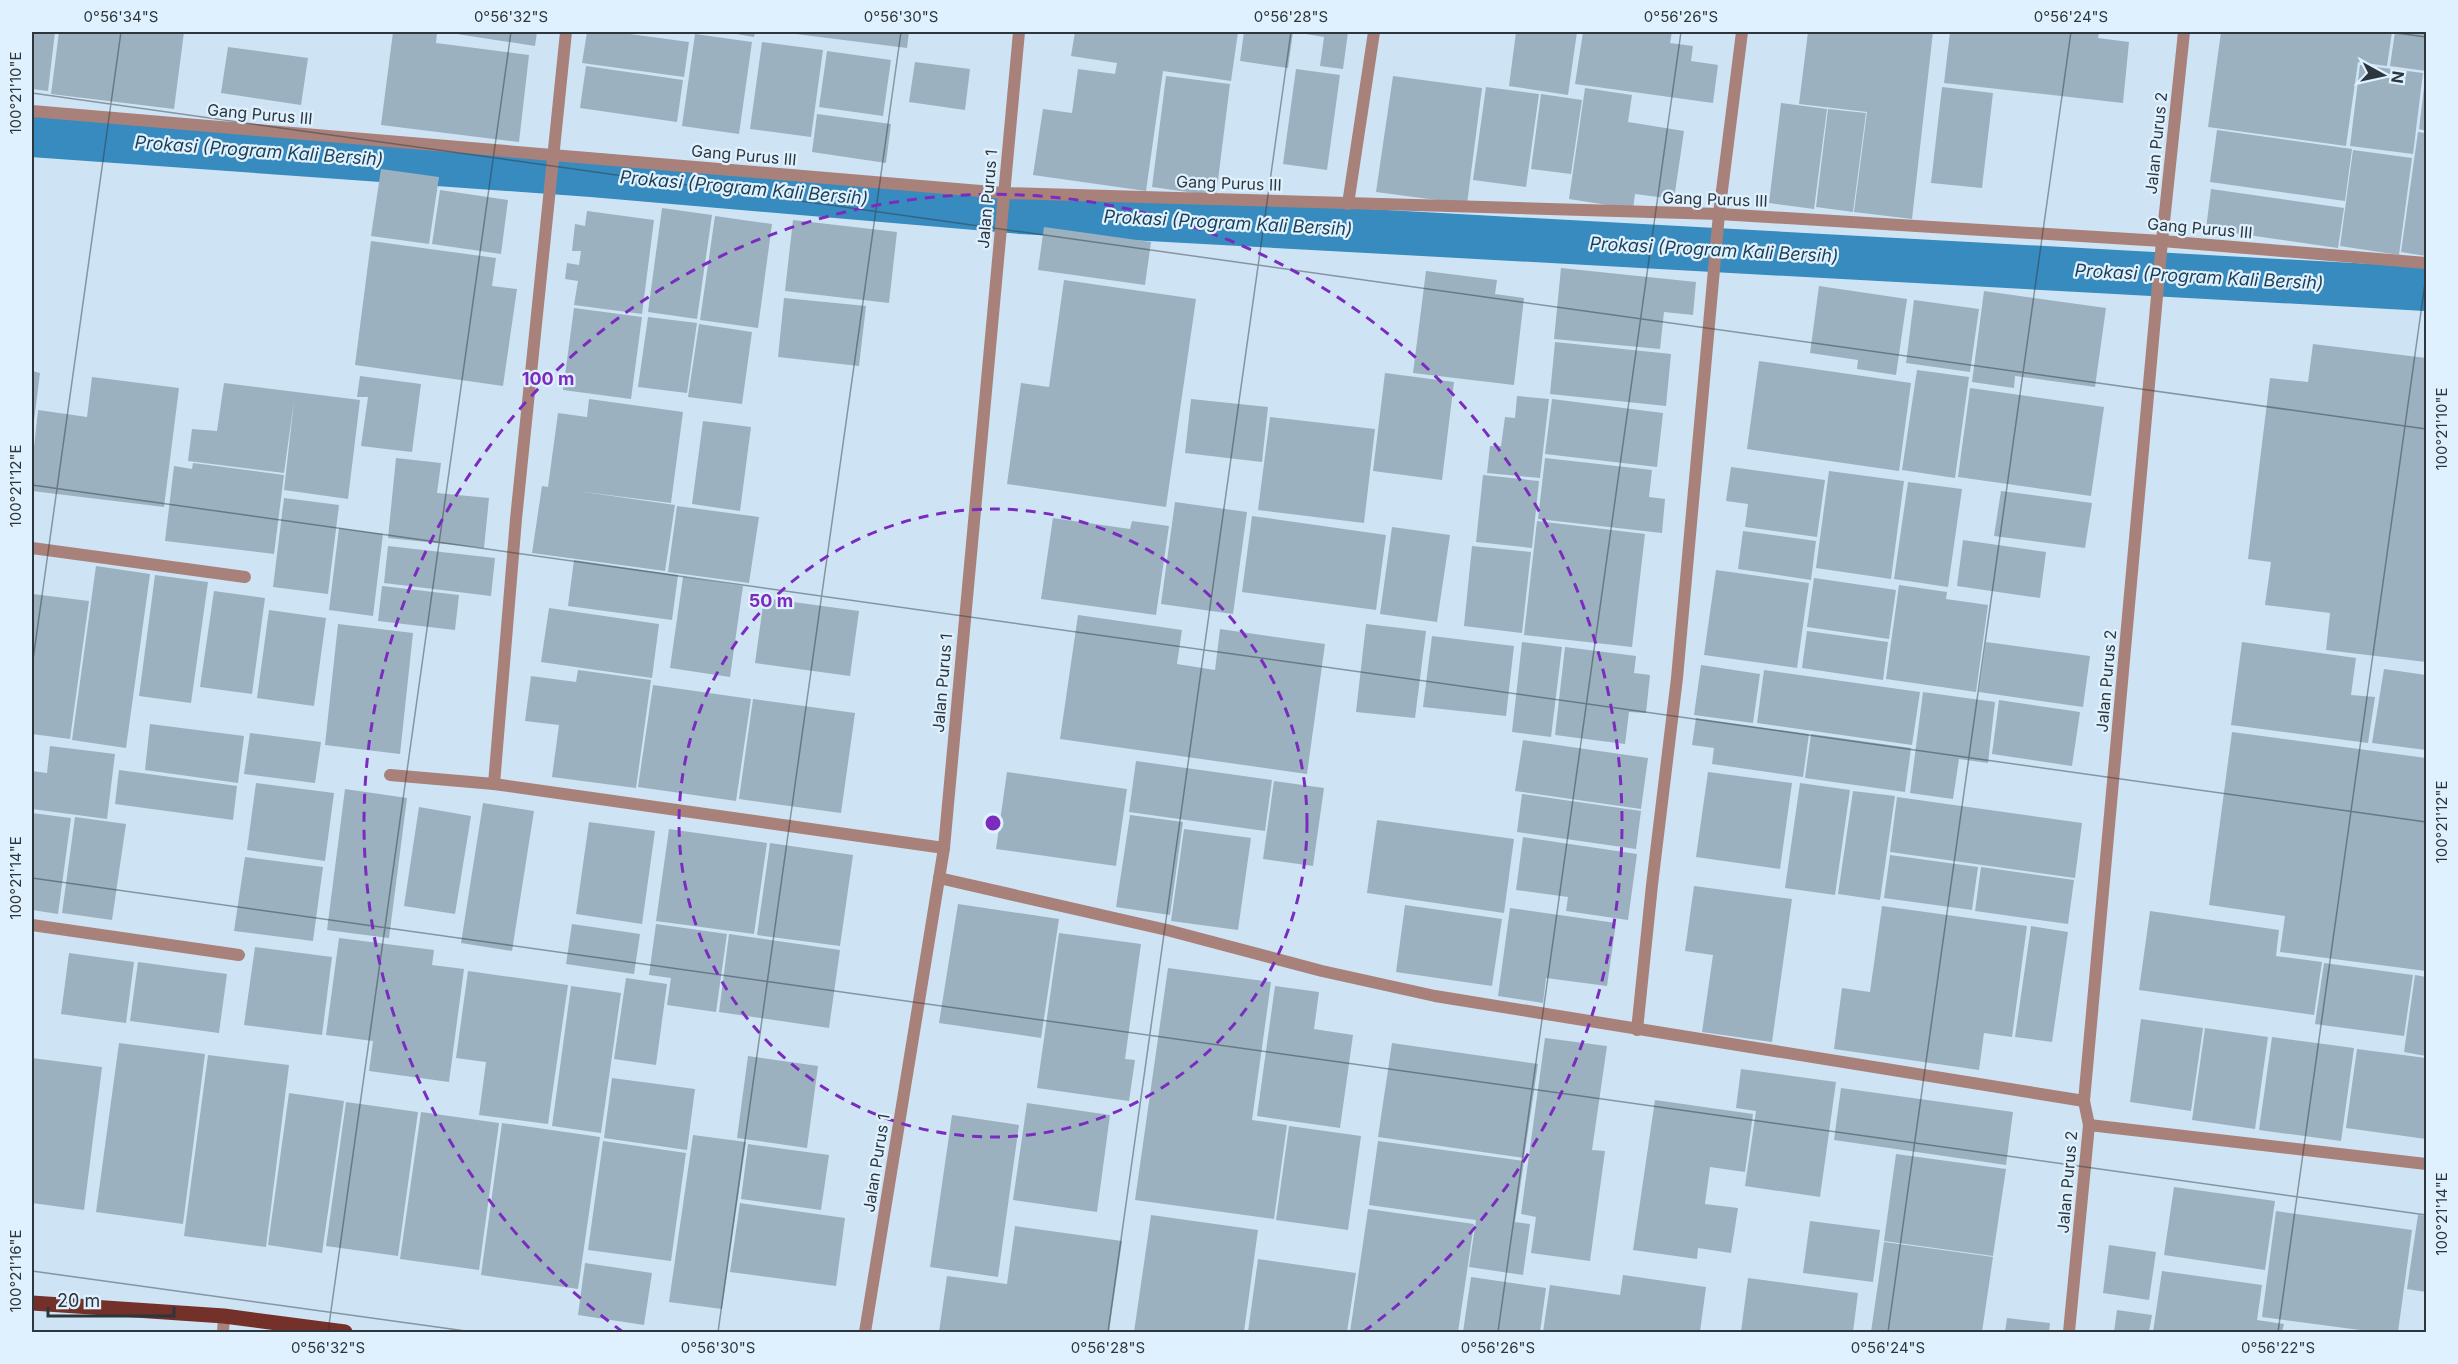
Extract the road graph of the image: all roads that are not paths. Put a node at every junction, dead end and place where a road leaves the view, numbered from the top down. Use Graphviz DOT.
graph roads {
  1 [pos="566,32"];
  2 [pos="1019,32"];
  3 [pos="1374,32"];
  4 [pos="1742,32"];
  5 [pos="2184,32"];
  6 [pos="32,111"];
  7 [pos="552,158"];
  8 [pos="1003,198"];
  9 [pos="1348,204"];
  10 [pos="1719,214"];
  11 [pos="2162,246"];
  12 [pos="2427,263"];
  13 [pos="32,548"];
  14 [pos="245,577"];
  15 [pos="390,775"];
  16 [pos="494,784"];
  17 [pos="944,848"];
  18 [pos="939,878"];
  19 [pos="32,926"];
  20 [pos="239,955"];
  21 [pos="1637,1030"];
  22 [pos="2084,1101"];
  23 [pos="2089,1125"];
  24 [pos="2427,1164"];
  25 [pos="32,1303"];
  26 [pos="224,1316"];
  27 [pos="224,1332"];
  28 [pos="345,1332"];
  29 [pos="865,1332"];
  30 [pos="2069,1332"];
  1 -- 7 [label="street"];
  2 -- 8 [label="street, Jalan Purus 1"];
  3 -- 9 [label="street"];
  4 -- 10 [label="street"];
  5 -- 11 [label="street, Jalan Purus 2"];
  6 -- 7 [label="street, Gang Purus III"];
  7 -- 8 [label="street, Gang Purus III"];
  7 -- 16 [label="street"];
  8 -- 9 [label="street, Gang Purus III"];
  8 -- 17 [label="street, Jalan Purus 1"];
  9 -- 10 [label="street, Gang Purus III"];
  10 -- 11 [label="street, Gang Purus III"];
  10 -- 21 [label="street"];
  11 -- 12 [label="street, Gang Purus III"];
  11 -- 22 [label="street, Jalan Purus 2"];
  13 -- 14 [label="street"];
  15 -- 16 [label="street"];
  16 -- 17 [label="street"];
  17 -- 18 [label="street, Jalan Purus 1"];
  18 -- 21 [label="street"];
  18 -- 29 [label="street, Jalan Purus 1"];
  19 -- 20 [label="street"];
  21 -- 22 [label="street"];
  22 -- 23 [label="street, Jalan Purus 2"];
  23 -- 24 [label="street"];
  23 -- 30 [label="street, Jalan Purus 2"];
  25 -- 26 [label="main road"];
  26 -- 27 [label="street"];
  26 -- 28 [label="main road"];
}
